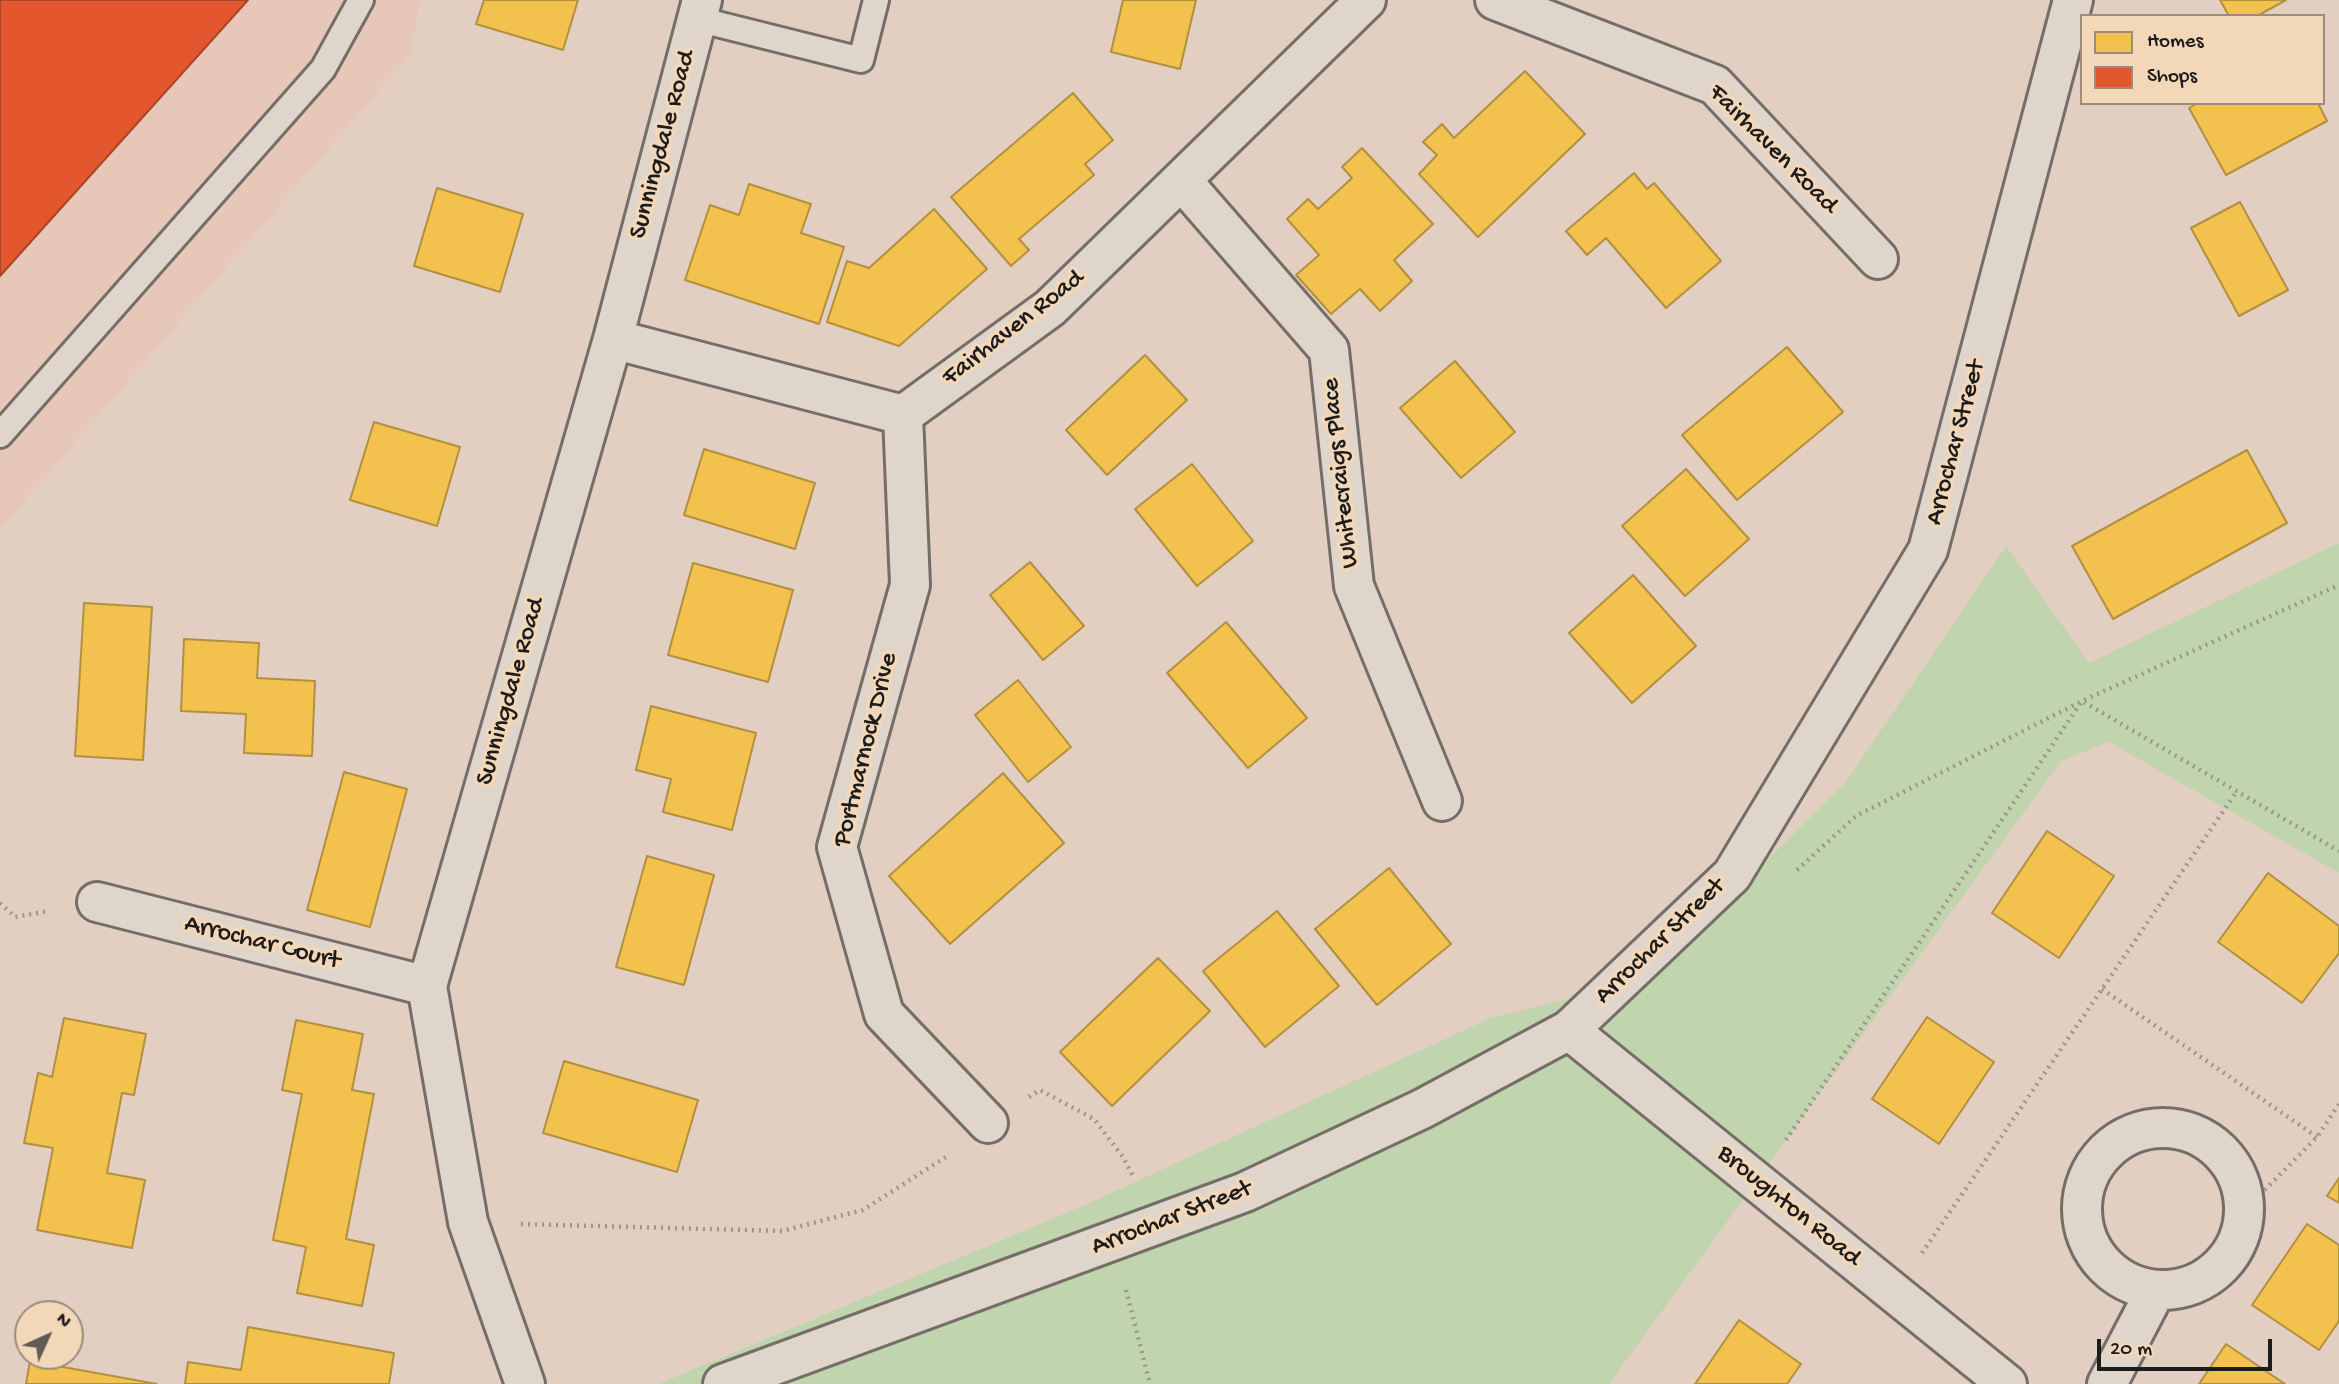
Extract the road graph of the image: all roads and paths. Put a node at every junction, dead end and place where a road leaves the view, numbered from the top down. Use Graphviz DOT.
graph roads {
  1 [pos="360,0"];
  2 [pos="876,0"];
  3 [pos="1366,0"];
  4 [pos="1495,0"];
  5 [pos="2073,0"];
  6 [pos="699,9"];
  7 [pos="1182,181"];
  8 [pos="1878,259"];
  9 [pos="612,339"];
  10 [pos="903,415"];
  11 [pos="0,436"];
  12 [pos="2339,585"];
  13 [pos="2082,701"];
  14 [pos="2237,791"];
  15 [pos="1442,801"];
  16 [pos="1750,846"];
  17 [pos="2339,851"];
  18 [pos="97,902"];
  19 [pos="428,986"];
  20 [pos="2102,989"];
  21 [pos="1569,1030"];
  22 [pos="2339,1104"];
  23 [pos="988,1123"];
  24 [pos="2317,1137"];
  25 [pos="1758,1183"];
  26 [pos="2245,1210"];
  27 [pos="468,1222"];
  28 [pos="1158,1225"];
  29 [pos="1113,1242"];
  30 [pos="2156,1290"];
  31 [pos="1895,1293"];
  32 [pos="525,1384"];
  33 [pos="723,1384"];
  34 [pos="1150,1384"];
  35 [pos="2007,1384"];
  36 [pos="2107,1384"];
  1 -- 11 [label="lane"];
  2 -- 6 [label="lane"];
  3 -- 7 [label="street, Fairhaven Road"];
  4 -- 8 [label="street, Fairhaven Road"];
  5 -- 16 [label="street, Arrochar Street"];
  6 -- 9 [label="street, Sunningdale Road"];
  7 -- 10 [label="street, Fairhaven Road"];
  7 -- 15 [label="street, Whitecraigs Place"];
  9 -- 10 [label="street"];
  9 -- 19 [label="street, Sunningdale Road"];
  10 -- 23 [label="street, Portmarnock Drive"];
  12 -- 13 [label="path"];
  13 -- 14 [label="path"];
  13 -- 16 [label="path"];
  13 -- 25 [label="path"];
  14 -- 17 [label="path"];
  14 -- 20 [label="path"];
  16 -- 21 [label="street, Arrochar Street"];
  18 -- 19 [label="street, Arrochar Court"];
  19 -- 27 [label="street, Sunningdale Road"];
  20 -- 24 [label="path"];
  20 -- 31 [label="path"];
  21 -- 25 [label="street, Broughton Road"];
  21 -- 28 [label="street, Arrochar Street"];
  22 -- 24 [label="path"];
  23 -- 27 [label="path"];
  23 -- 28 [label="path"];
  24 -- 26 [label="path"];
  25 -- 31 [label="street, Broughton Road"];
  26 -- 30 [label="street"];
  26 -- 30 [label="street"];
  27 -- 32 [label="street, Sunningdale Road"];
  28 -- 29 [label="street, Arrochar Street"];
  29 -- 33 [label="street, Arrochar Street"];
  29 -- 34 [label="path"];
  30 -- 36 [label="street"];
  31 -- 35 [label="street, Broughton Road"];
}
